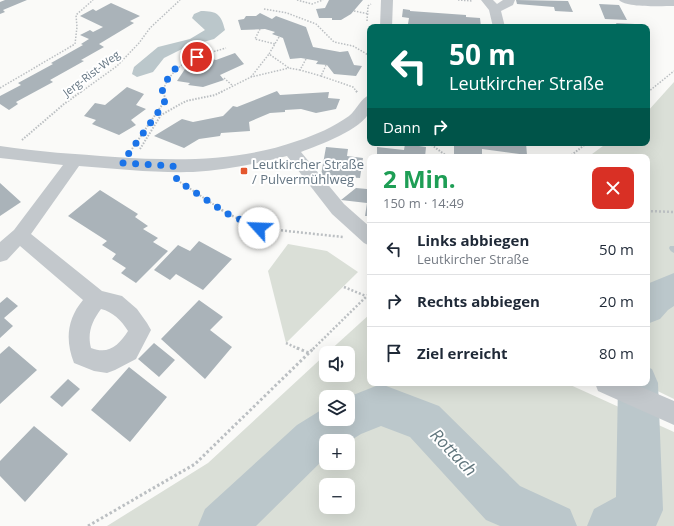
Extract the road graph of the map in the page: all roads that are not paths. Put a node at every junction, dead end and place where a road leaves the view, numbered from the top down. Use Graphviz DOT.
graph roads {
  1 [pos="386,0"];
  2 [pos="488,0"];
  3 [pos="509,0"];
  4 [pos="625,0"];
  5 [pos="674,3"];
  6 [pos="495,9"];
  7 [pos="386,24"];
  8 [pos="498,24"];
  9 [pos="366,98"];
  10 [pos="291,150"];
  11 [pos="3,153"];
  12 [pos="75,160"];
  13 [pos="20,235"];
  14 [pos="367,235"];
  15 [pos="0,254"];
  16 [pos="97,299"];
  17 [pos="613,386"];
  18 [pos="674,413"];
  1 -- 7 [label="street"];
  2 -- 6 [label="street"];
  3 -- 6 [label="street"];
  4 -- 5 [label="street"];
  6 -- 8 [label="street"];
  9 -- 10 [label="street"];
  10 -- 12 [label="street"];
  10 -- 14 [label="street"];
  11 -- 12 [label="street"];
  12 -- 13 [label="street"];
  13 -- 15 [label="street"];
  13 -- 16 [label="street"];
  17 -- 18 [label="street"];
}
